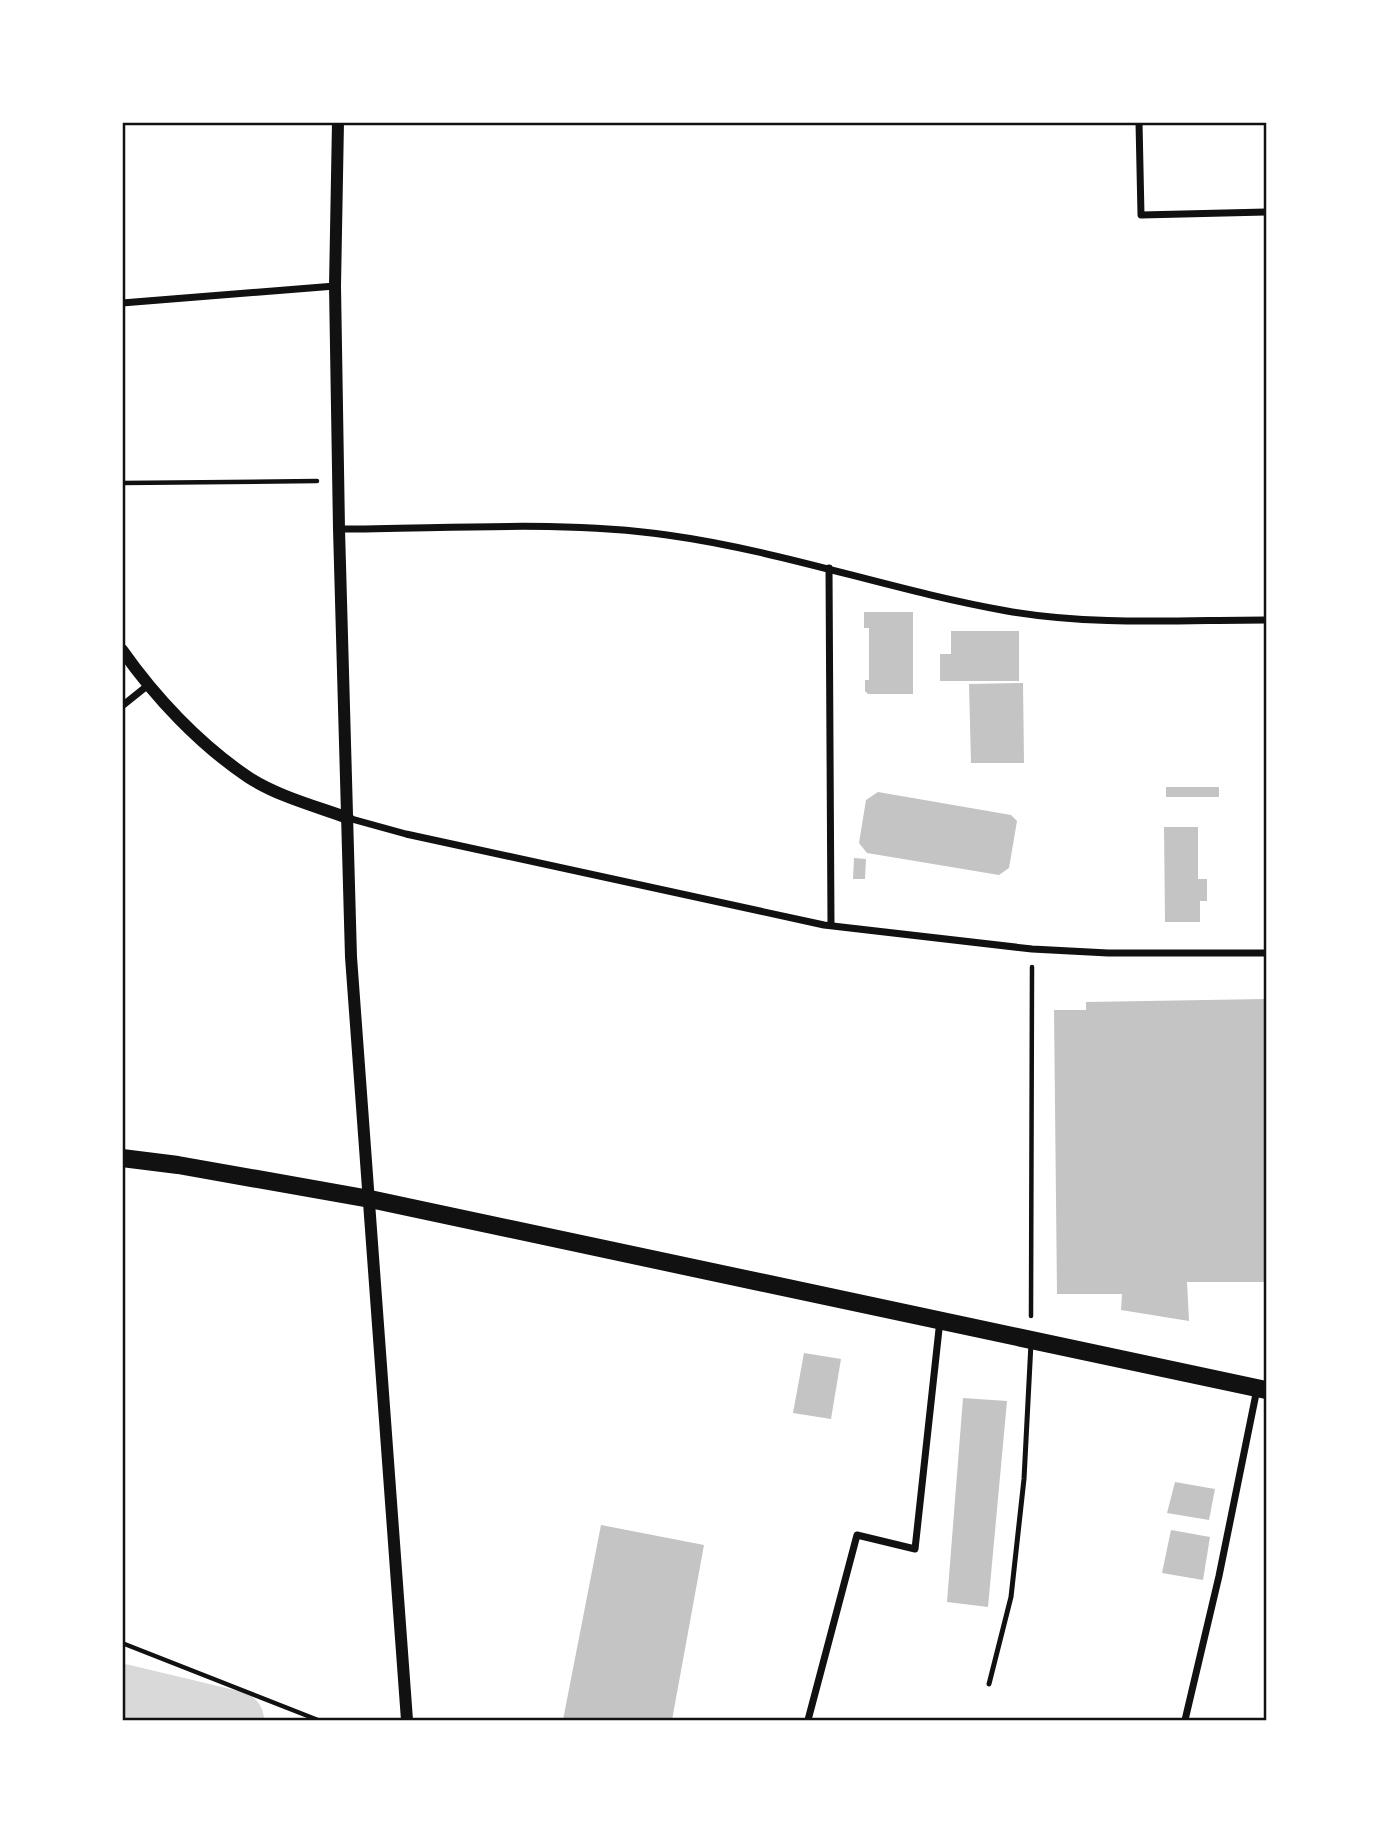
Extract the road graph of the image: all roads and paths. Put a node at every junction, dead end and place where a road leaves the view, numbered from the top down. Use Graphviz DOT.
graph roads {
  1 [pos="338,122"];
  2 [pos="1139,122"];
  3 [pos="1266,212"];
  4 [pos="335,286"];
  5 [pos="122,303"];
  6 [pos="339,481"];
  7 [pos="122,483"];
  8 [pos="339,529"];
  9 [pos="829,568"];
  10 [pos="1266,620"];
  11 [pos="122,650"];
  12 [pos="147,686"];
  13 [pos="122,706"];
  14 [pos="348,818"];
  15 [pos="831,925"];
  16 [pos="1032,949"];
  17 [pos="1266,953"];
  18 [pos="122,1158"];
  19 [pos="370,1199"];
  20 [pos="940,1320"];
  21 [pos="1031,1340"];
  22 [pos="1262,1389"];
  23 [pos="122,1643"];
  24 [pos="989,1684"];
  25 [pos="318,1720"];
  26 [pos="407,1720"];
  27 [pos="808,1720"];
  28 [pos="1185,1720"];
  1 -- 4 [label="street"];
  2 -- 3 [label="street"];
  4 -- 5 [label="street"];
  4 -- 6 [label="street"];
  6 -- 7 [label="path"];
  6 -- 8 [label="street"];
  8 -- 9 [label="street"];
  8 -- 14 [label="street"];
  9 -- 10 [label="street"];
  9 -- 15 [label="street"];
  11 -- 12 [label="street"];
  12 -- 13 [label="street"];
  12 -- 14 [label="street"];
  14 -- 15 [label="street"];
  14 -- 19 [label="street"];
  15 -- 16 [label="street"];
  16 -- 17 [label="street"];
  16 -- 21 [label="path"];
  18 -- 19 [label="main road"];
  19 -- 20 [label="main road"];
  19 -- 26 [label="street"];
  20 -- 21 [label="main road"];
  20 -- 27 [label="street"];
  21 -- 22 [label="main road"];
  21 -- 24 [label="lane"];
  22 -- 28 [label="street"];
  23 -- 25 [label="path"];
}
